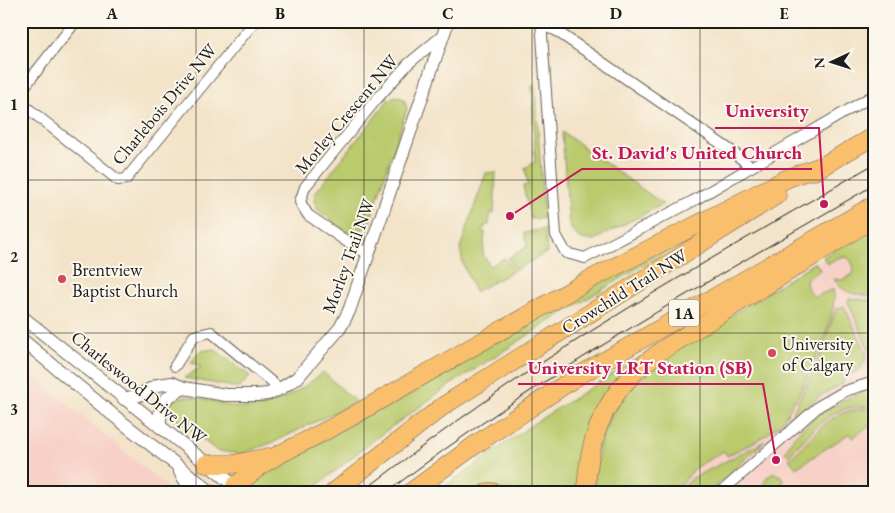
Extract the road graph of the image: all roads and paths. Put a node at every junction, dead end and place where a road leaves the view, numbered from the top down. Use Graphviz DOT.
graph roads {
  1 [pos="76,21"];
  2 [pos="254,21"];
  3 [pos="448,21"];
  4 [pos="542,24"];
  5 [pos="443,35"];
  6 [pos="21,91"];
  7 [pos="874,95"];
  8 [pos="21,102"];
  9 [pos="874,136"];
  10 [pos="824,165"];
  11 [pos="750,166"];
  12 [pos="874,205"];
  13 [pos="874,218"];
  14 [pos="368,254"];
  15 [pos="21,316"];
  16 [pos="21,339"];
  17 [pos="175,366"];
  18 [pos="874,382"];
  19 [pos="184,388"];
  20 [pos="280,389"];
  21 [pos="124,399"];
  22 [pos="160,427"];
  23 [pos="278,455"];
  24 [pos="175,464"];
  25 [pos="206,464"];
  26 [pos="231,490"];
  27 [pos="192,492"];
  28 [pos="211,492"];
  29 [pos="334,492"];
  30 [pos="411,492"];
  31 [pos="488,492"];
  32 [pos="493,492"];
  33 [pos="586,492"];
  34 [pos="722,492"];
  1 -- 6 [label="street"];
  2 -- 8 [label="street, Charlebois Drive NW"];
  3 -- 5 [label="street, Morley Trail NW"];
  4 -- 11 [label="street"];
  4 -- 11 [label="street"];
  5 -- 14 [label="street, Morley Trail NW"];
  5 -- 14 [label="street, Morley Crescent NW"];
  7 -- 11 [label="street"];
  9 -- 10 [label="highway, Crowchild Trail NW"];
  10 -- 23 [label="highway"];
  10 -- 29 [label="highway, Crowchild Trail NW"];
  12 -- 30 [label="highway, 1A"];
  13 -- 33 [label="highway"];
  14 -- 20 [label="street, Morley Trail NW"];
  15 -- 21 [label="street, Charleswood Drive NW"];
  16 -- 24 [label="street, Charleswood Drive NW"];
  17 -- 20 [label="street"];
  18 -- 34 [label="street"];
  19 -- 20 [label="street, Morley Trail NW"];
  19 -- 21 [label="street, Morley Trail NW"];
  19 -- 22 [label="street"];
  21 -- 22 [label="street, Charleswood Drive NW"];
  22 -- 25 [label="street, Charleswood Drive NW"];
  23 -- 25 [label="highway"];
  23 -- 26 [label="highway"];
  24 -- 27 [label="street"];
  24 -- 28 [label="street, Charleswood Drive NW"];
  25 -- 26 [label="street, Charleswood Drive NW"];
  31 -- 32 [label="highway"];
}
